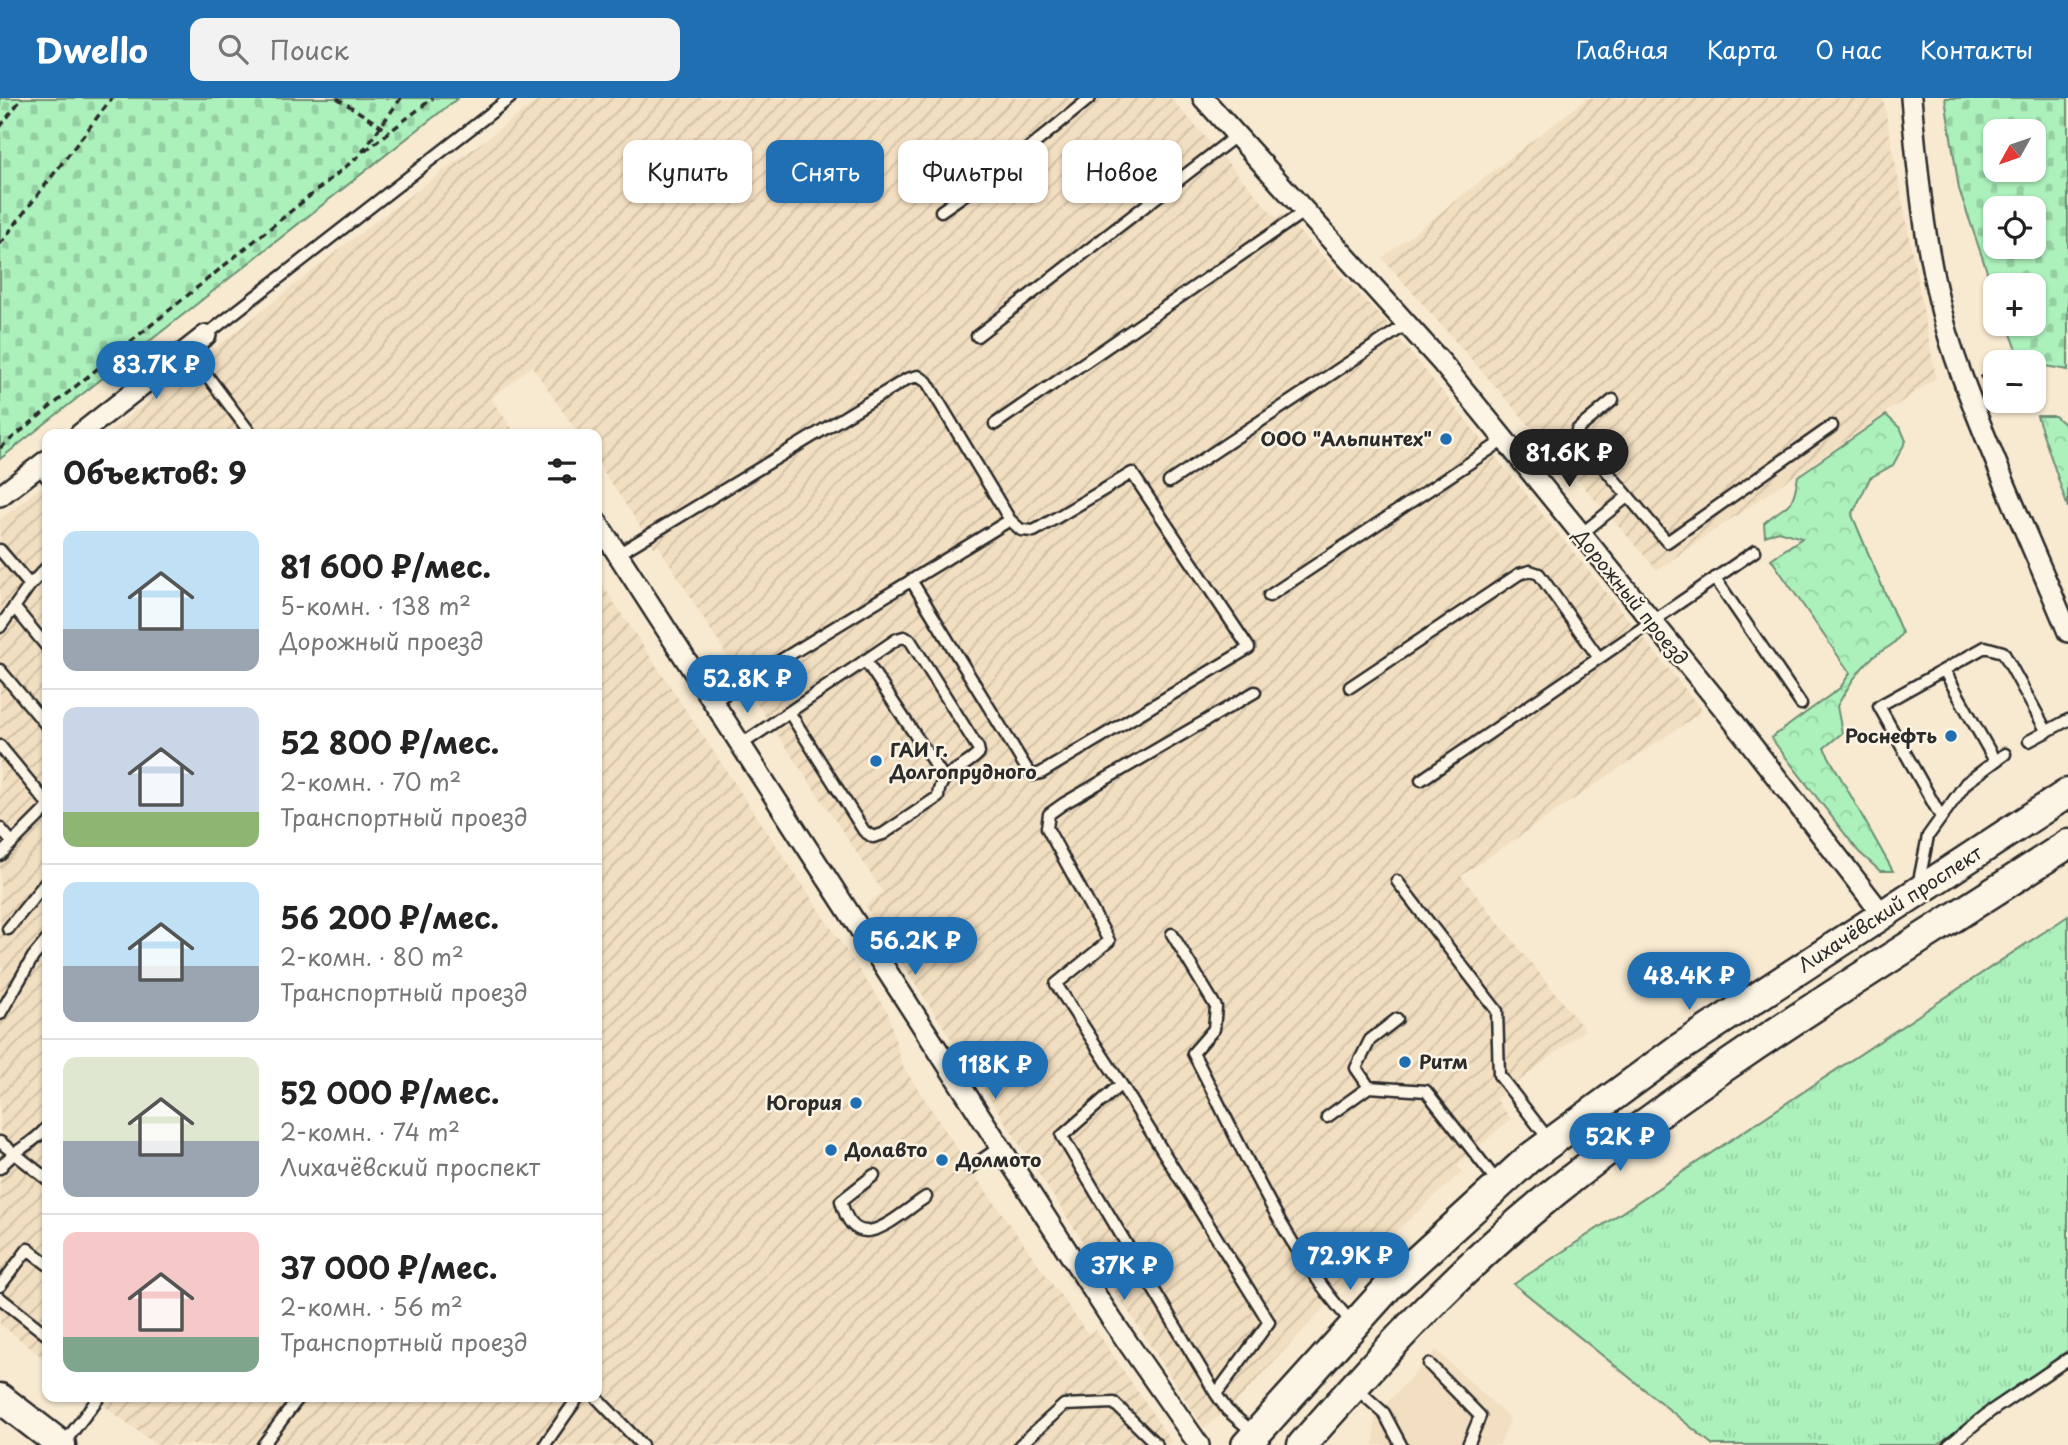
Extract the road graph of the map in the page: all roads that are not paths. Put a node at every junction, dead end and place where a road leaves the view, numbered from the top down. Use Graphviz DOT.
graph roads {
  1 [pos="510,98"];
  2 [pos="1090,98"];
  3 [pos="1203,98"];
  4 [pos="1911,98"];
  5 [pos="1237,135"];
  6 [pos="941,211"];
  7 [pos="1305,211"];
  8 [pos="1407,324"];
  9 [pos="206,335"];
  10 [pos="977,336"];
  11 [pos="188,350"];
  12 [pos="1613,400"];
  13 [pos="995,424"];
  14 [pos="1832,426"];
  15 [pos="86,429"];
  16 [pos="247,429"];
  17 [pos="1504,440"];
  18 [pos="42,469"];
  19 [pos="1169,482"];
  20 [pos="0,496"];
  21 [pos="1627,497"];
  22 [pos="1010,520"];
  23 [pos="602,530"];
  24 [pos="1580,536"];
  25 [pos="0,550"];
  26 [pos="1755,551"];
  27 [pos="618,554"];
  28 [pos="42,572"];
  29 [pos="1715,578"];
  30 [pos="911,580"];
  31 [pos="30,585"];
  32 [pos="1269,596"];
  33 [pos="14,607"];
  34 [pos="1651,622"];
  35 [pos="0,627"];
  36 [pos="2068,632"];
  37 [pos="42,641"];
  38 [pos="1599,658"];
  39 [pos="865,660"];
  40 [pos="0,670"];
  41 [pos="1944,670"];
  42 [pos="1350,687"];
  43 [pos="1255,692"];
  44 [pos="713,701"];
  45 [pos="1801,704"];
  46 [pos="789,712"];
  47 [pos="42,720"];
  48 [pos="2068,720"];
  49 [pos="2047,732"];
  50 [pos="2029,741"];
  51 [pos="742,744"];
  52 [pos="0,746"];
  53 [pos="2004,754"];
  54 [pos="1995,761"];
  55 [pos="944,778"];
  56 [pos="1421,780"];
  57 [pos="2068,793"];
  58 [pos="42,799"];
  59 [pos="42,810"];
  60 [pos="1941,817"];
  61 [pos="0,828"];
  62 [pos="11,841"];
  63 [pos="2068,844"];
  64 [pos="0,855"];
  65 [pos="1397,881"];
  66 [pos="42,887"];
  67 [pos="1917,891"];
  68 [pos="1882,914"];
  69 [pos="8,929"];
  70 [pos="1172,934"];
  71 [pos="42,946"];
  72 [pos="0,1014"];
  73 [pos="1397,1019"];
  74 [pos="1122,1084"];
  75 [pos="1369,1087"];
  76 [pos="1327,1117"];
  77 [pos="42,1134"];
  78 [pos="0,1142"];
  79 [pos="1550,1142"];
  80 [pos="1000,1147"];
  81 [pos="12,1152"];
  82 [pos="0,1168"];
  83 [pos="970,1168"];
  84 [pos="42,1175"];
  85 [pos="874,1175"];
  86 [pos="1499,1184"];
  87 [pos="926,1197"];
  88 [pos="42,1260"];
  89 [pos="0,1286"];
  90 [pos="0,1298"];
  91 [pos="1354,1324"];
  92 [pos="42,1331"];
  93 [pos="1429,1364"];
  94 [pos="2066,1364"];
  95 [pos="1354,1386"];
  96 [pos="1216,1394"];
  97 [pos="0,1398"];
  98 [pos="95,1402"];
  99 [pos="295,1402"];
  100 [pos="575,1402"];
  101 [pos="601,1402"];
  102 [pos="1251,1439"];
  103 [pos="546,1443"];
  104 [pos="62,1445"];
  105 [pos="263,1445"];
  106 [pos="642,1445"];
  107 [pos="1020,1445"];
  108 [pos="1157,1445"];
  109 [pos="1199,1445"];
  110 [pos="1302,1445"];
  111 [pos="1401,1445"];
  112 [pos="1468,1445"];
  113 [pos="1949,1445"];
  1 -- 9 [label="lane"];
  2 -- 6 [label="lane"];
  3 -- 5 [label="street, Дорожный проезд"];
  4 -- 36 [label="street"];
  5 -- 7 [label="street, Дорожный проезд"];
  5 -- 10 [label="lane"];
  7 -- 8 [label="street, Дорожный проезд"];
  7 -- 13 [label="lane"];
  8 -- 17 [label="street, Дорожный проезд"];
  8 -- 19 [label="lane"];
  9 -- 11 [label="street"];
  11 -- 15 [label="street"];
  11 -- 16 [label="lane"];
  12 -- 21 [label="lane"];
  14 -- 21 [label="lane"];
  17 -- 24 [label="street, Дорожный проезд"];
  17 -- 32 [label="lane"];
  18 -- 20 [label="street"];
  21 -- 24 [label="lane"];
  22 -- 27 [label="lane"];
  22 -- 30 [label="lane"];
  22 -- 30 [label="lane"];
  23 -- 27 [label="street"];
  24 -- 34 [label="street, Дорожный проезд"];
  25 -- 31 [label="lane"];
  26 -- 29 [label="lane"];
  27 -- 44 [label="street"];
  28 -- 31 [label="lane"];
  29 -- 34 [label="lane"];
  29 -- 45 [label="lane"];
  30 -- 44 [label="lane"];
  31 -- 33 [label="lane"];
  33 -- 35 [label="lane"];
  33 -- 37 [label="lane"];
  34 -- 38 [label="lane"];
  34 -- 68 [label="street, Дорожный проезд"];
  38 -- 42 [label="lane"];
  38 -- 56 [label="lane"];
  39 -- 46 [label="lane"];
  39 -- 55 [label="lane"];
  39 -- 55 [label="lane"];
  40 -- 47 [label="lane"];
  41 -- 49 [label="lane"];
  41 -- 54 [label="lane"];
  41 -- 60 [label="lane"];
  43 -- 74 [label="lane"];
  44 -- 51 [label="street"];
  46 -- 51 [label="lane"];
  46 -- 55 [label="lane"];
  48 -- 49 [label="lane"];
  49 -- 50 [label="lane"];
  51 -- 80 [label="street"];
  52 -- 58 [label="lane"];
  53 -- 54 [label="lane"];
  54 -- 60 [label="lane"];
  57 -- 67 [label="main road, Лихачёвский проспект"];
  59 -- 62 [label="lane"];
  60 -- 67 [label="lane"];
  61 -- 62 [label="lane"];
  62 -- 64 [label="lane"];
  63 -- 95 [label="main road"];
  65 -- 79 [label="lane"];
  66 -- 69 [label="lane"];
  67 -- 68 [label="main road, Лихачёвский проспект"];
  68 -- 79 [label="main road, Лихачёвский проспект"];
  70 -- 91 [label="lane"];
  71 -- 72 [label="lane"];
  73 -- 75 [label="lane"];
  74 -- 96 [label="lane"];
  74 -- 96 [label="lane"];
  75 -- 76 [label="lane"];
  75 -- 86 [label="lane"];
  77 -- 81 [label="lane"];
  78 -- 81 [label="lane"];
  79 -- 86 [label="main road, Лихачёвский проспект"];
  80 -- 83 [label="lane"];
  80 -- 109 [label="street"];
  81 -- 82 [label="lane"];
  81 -- 84 [label="lane"];
  85 -- 87 [label="lane"];
  86 -- 91 [label="main road, Лихачёвский проспект"];
  88 -- 89 [label="lane"];
  90 -- 92 [label="lane"];
  91 -- 102 [label="main road, Лихачёвский проспект"];
  93 -- 112 [label="lane"];
  94 -- 113 [label="lane"];
  95 -- 110 [label="main road"];
  95 -- 111 [label="lane"];
  96 -- 102 [label="lane"];
  97 -- 104 [label="main road"];
  98 -- 104 [label="lane"];
  99 -- 105 [label="lane"];
  100 -- 103 [label="lane"];
  101 -- 106 [label="lane"];
  107 -- 108 [label="lane"];
}
